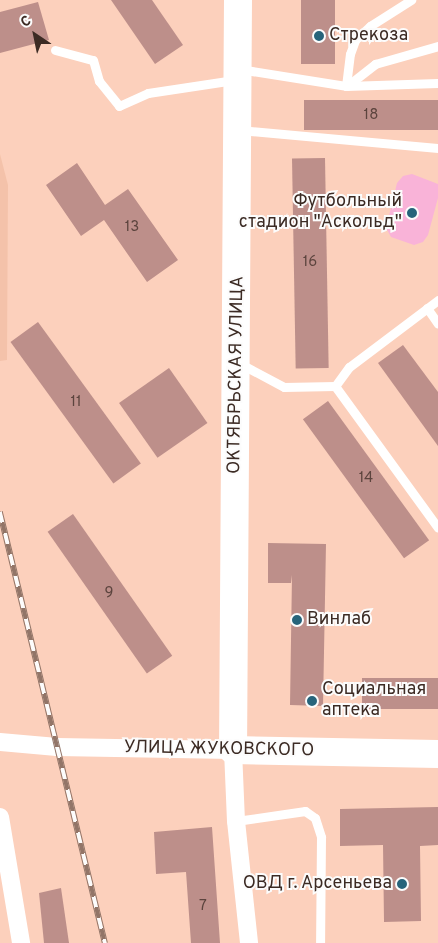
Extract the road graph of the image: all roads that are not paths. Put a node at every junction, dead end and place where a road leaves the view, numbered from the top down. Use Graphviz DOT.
graph roads {
  1 [pos="238,0"];
  2 [pos="411,0"];
  3 [pos="438,46"];
  4 [pos="55,50"];
  5 [pos="239,74"];
  6 [pos="438,83"];
  7 [pos="346,86"];
  8 [pos="239,130"];
  9 [pos="438,148"];
  10 [pos="438,300"];
  11 [pos="427,308"];
  12 [pos="438,324"];
  13 [pos="237,362"];
  14 [pos="335,386"];
  15 [pos="438,528"];
  16 [pos="0,742"];
  17 [pos="233,750"];
  18 [pos="438,754"];
  19 [pos="0,817"];
  20 [pos="236,821"];
  21 [pos="21,943"];
  22 [pos="249,943"];
  23 [pos="320,943"];
  1 -- 5 [label="main road, ОКТЯБРЬСКАЯ УЛИЦА"];
  2 -- 7 [label="lane"];
  3 -- 7 [label="lane"];
  4 -- 5 [label="lane"];
  5 -- 7 [label="lane"];
  5 -- 8 [label="main road, ОКТЯБРЬСКАЯ УЛИЦА"];
  6 -- 7 [label="lane"];
  8 -- 9 [label="lane"];
  8 -- 13 [label="main road, ОКТЯБРЬСКАЯ УЛИЦА"];
  10 -- 11 [label="lane"];
  11 -- 12 [label="lane"];
  11 -- 14 [label="lane"];
  13 -- 14 [label="lane"];
  13 -- 17 [label="main road, ОКТЯБРЬСКАЯ УЛИЦА"];
  14 -- 15 [label="lane"];
  16 -- 17 [label="street, УЛИЦА ЖУКОВСКОГО"];
  17 -- 18 [label="main road, УЛИЦА ЖУКОВСКОГО"];
  17 -- 20 [label="street"];
  19 -- 21 [label="street"];
  20 -- 22 [label="street"];
  20 -- 23 [label="lane"];
}
